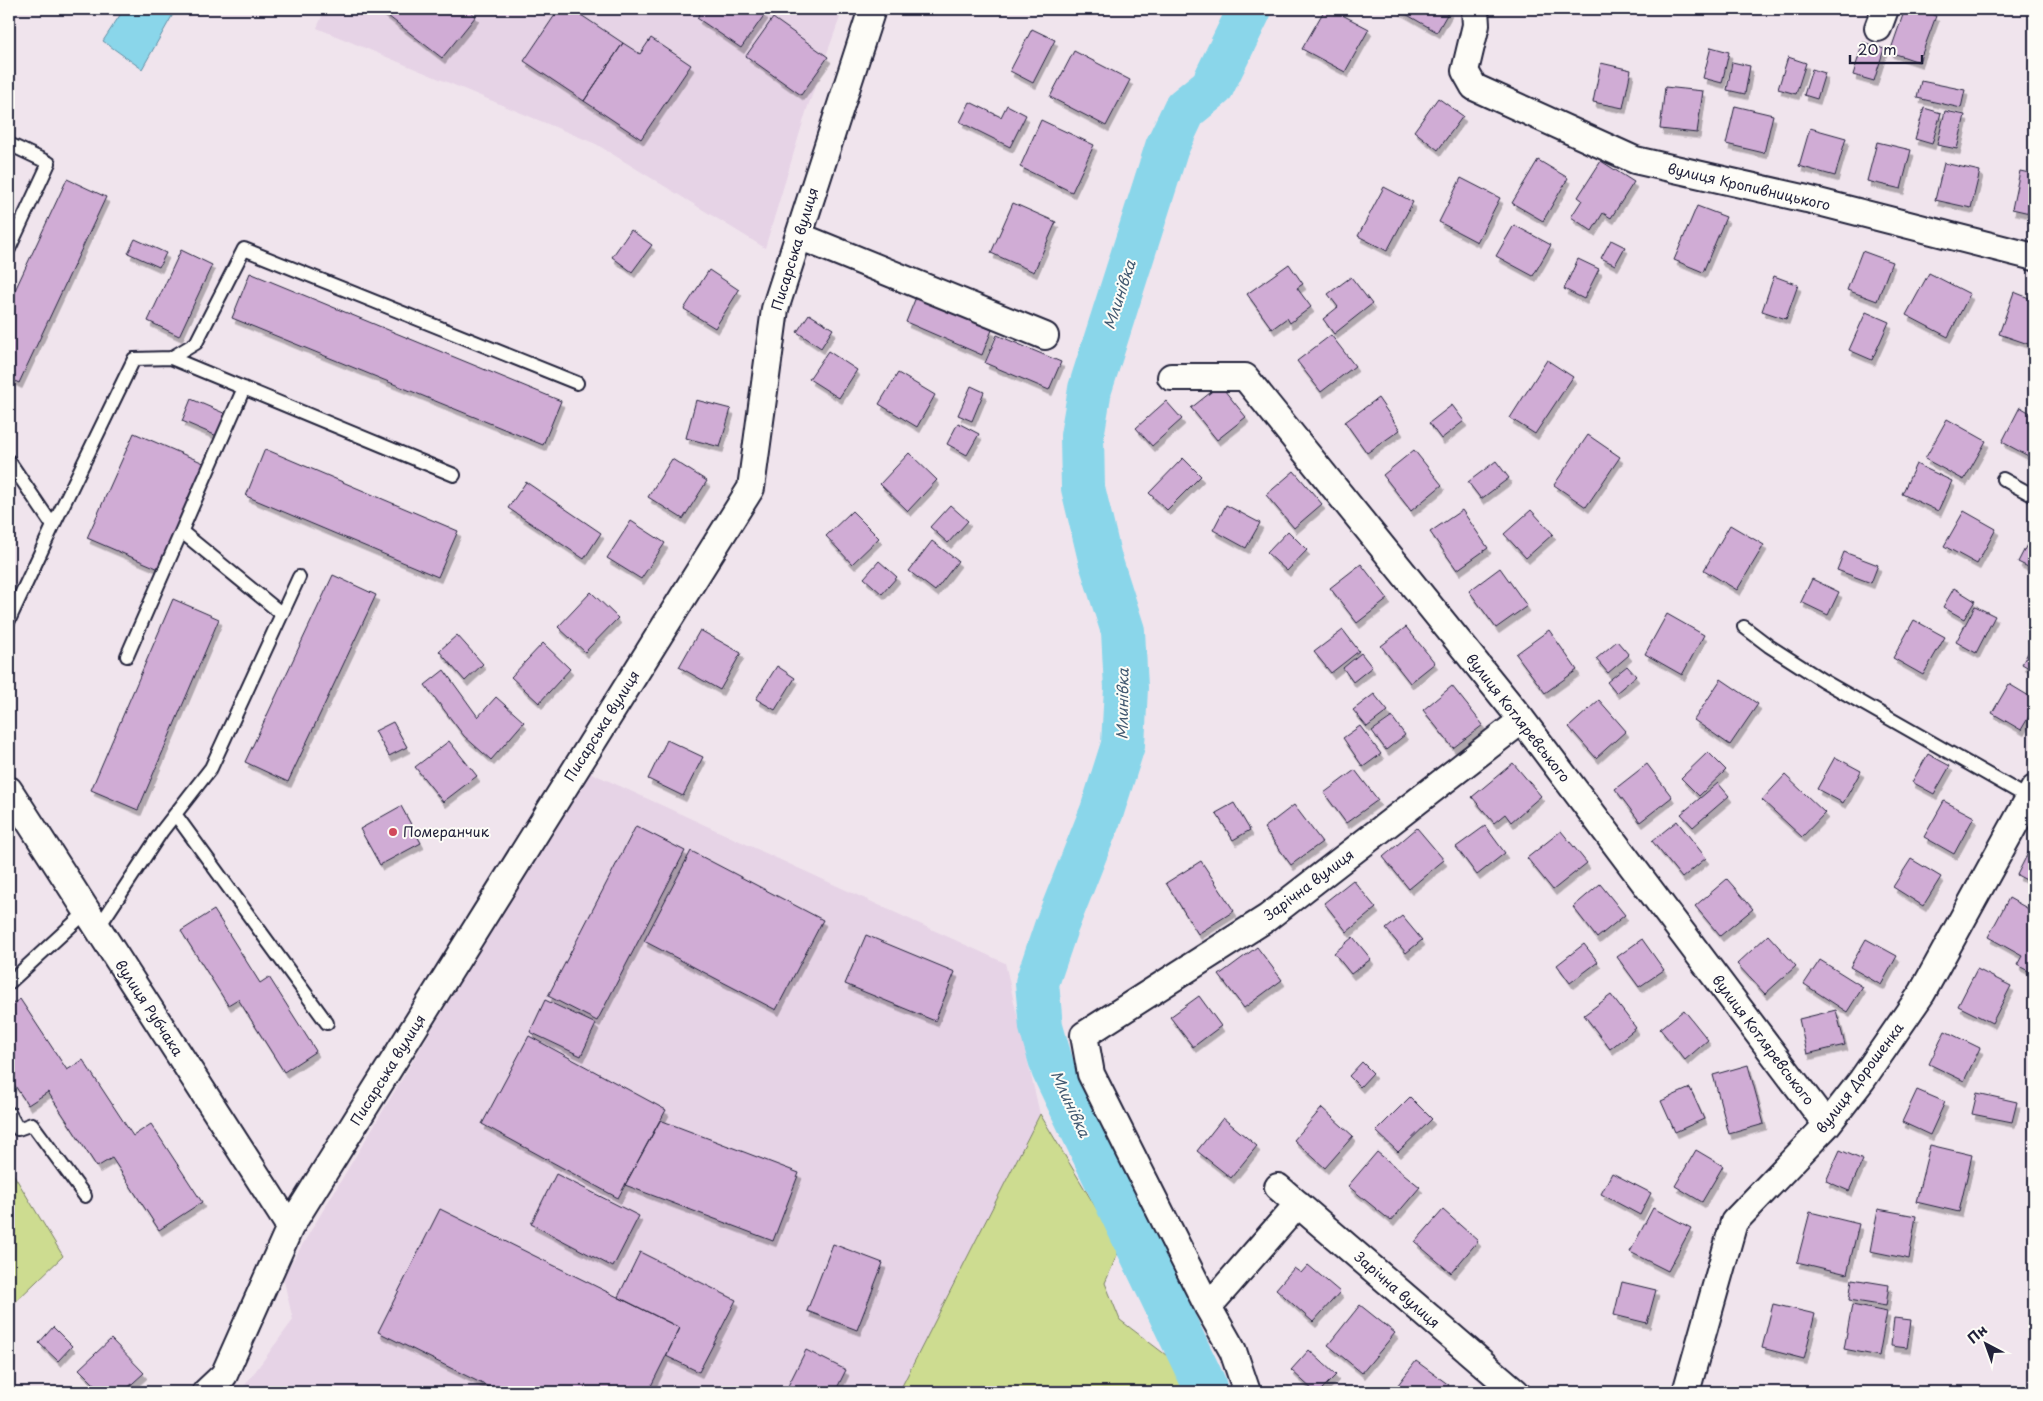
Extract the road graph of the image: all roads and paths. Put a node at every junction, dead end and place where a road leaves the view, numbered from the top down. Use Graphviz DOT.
graph roads {
  1 [pos="872,9"];
  2 [pos="1474,9"];
  3 [pos="9,144"];
  4 [pos="798,236"];
  5 [pos="9,249"];
  6 [pos="2034,257"];
  7 [pos="1045,336"];
  8 [pos="171,358"];
  9 [pos="1171,377"];
  10 [pos="577,383"];
  11 [pos="244,388"];
  12 [pos="9,461"];
  13 [pos="454,476"];
  14 [pos="2003,479"];
  15 [pos="2034,496"];
  16 [pos="53,526"];
  17 [pos="182,532"];
  18 [pos="299,577"];
  19 [pos="282,614"];
  20 [pos="9,620"];
  21 [pos="1744,627"];
  22 [pos="127,656"];
  23 [pos="1522,720"];
  24 [pos="9,790"];
  25 [pos="2032,794"];
  26 [pos="175,814"];
  27 [pos="92,920"];
  28 [pos="9,983"];
  29 [pos="327,1024"];
  30 [pos="9,1113"];
  31 [pos="1828,1125"];
  32 [pos="1278,1187"];
  33 [pos="84,1196"];
  34 [pos="1298,1204"];
  35 [pos="290,1227"];
  36 [pos="1208,1307"];
  37 [pos="206,1392"];
  38 [pos="1247,1392"];
  39 [pos="1516,1392"];
  40 [pos="1686,1392"];
  1 -- 4 [label="street, Писарська вулиця"];
  2 -- 6 [label="street, вулиця Кропивницького"];
  3 -- 5 [label="lane"];
  4 -- 7 [label="street"];
  4 -- 35 [label="street, Писарська вулиця"];
  8 -- 10 [label="lane"];
  8 -- 11 [label="lane"];
  8 -- 16 [label="lane"];
  9 -- 23 [label="street, вулиця Котляревського"];
  11 -- 13 [label="lane"];
  11 -- 17 [label="lane"];
  12 -- 16 [label="lane"];
  14 -- 15 [label="lane"];
  16 -- 20 [label="lane"];
  17 -- 19 [label="lane"];
  17 -- 22 [label="lane"];
  18 -- 19 [label="lane"];
  19 -- 26 [label="lane"];
  21 -- 25 [label="lane"];
  23 -- 31 [label="street, вулиця Котляревського"];
  23 -- 36 [label="street, Зарічна вулиця"];
  24 -- 27 [label="street, вулиця Рубчака"];
  25 -- 31 [label="street, вулиця Дорошенка"];
  26 -- 27 [label="lane"];
  26 -- 29 [label="lane"];
  27 -- 28 [label="lane"];
  27 -- 35 [label="street, вулиця Рубчака"];
  30 -- 33 [label="lane"];
  31 -- 40 [label="street, вулиця Дорошенка"];
  32 -- 34 [label="street, Зарічна вулиця"];
  34 -- 36 [label="street"];
  34 -- 39 [label="street, Зарічна вулиця"];
  35 -- 37 [label="street, Писарська вулиця"];
  36 -- 38 [label="street"];
}
